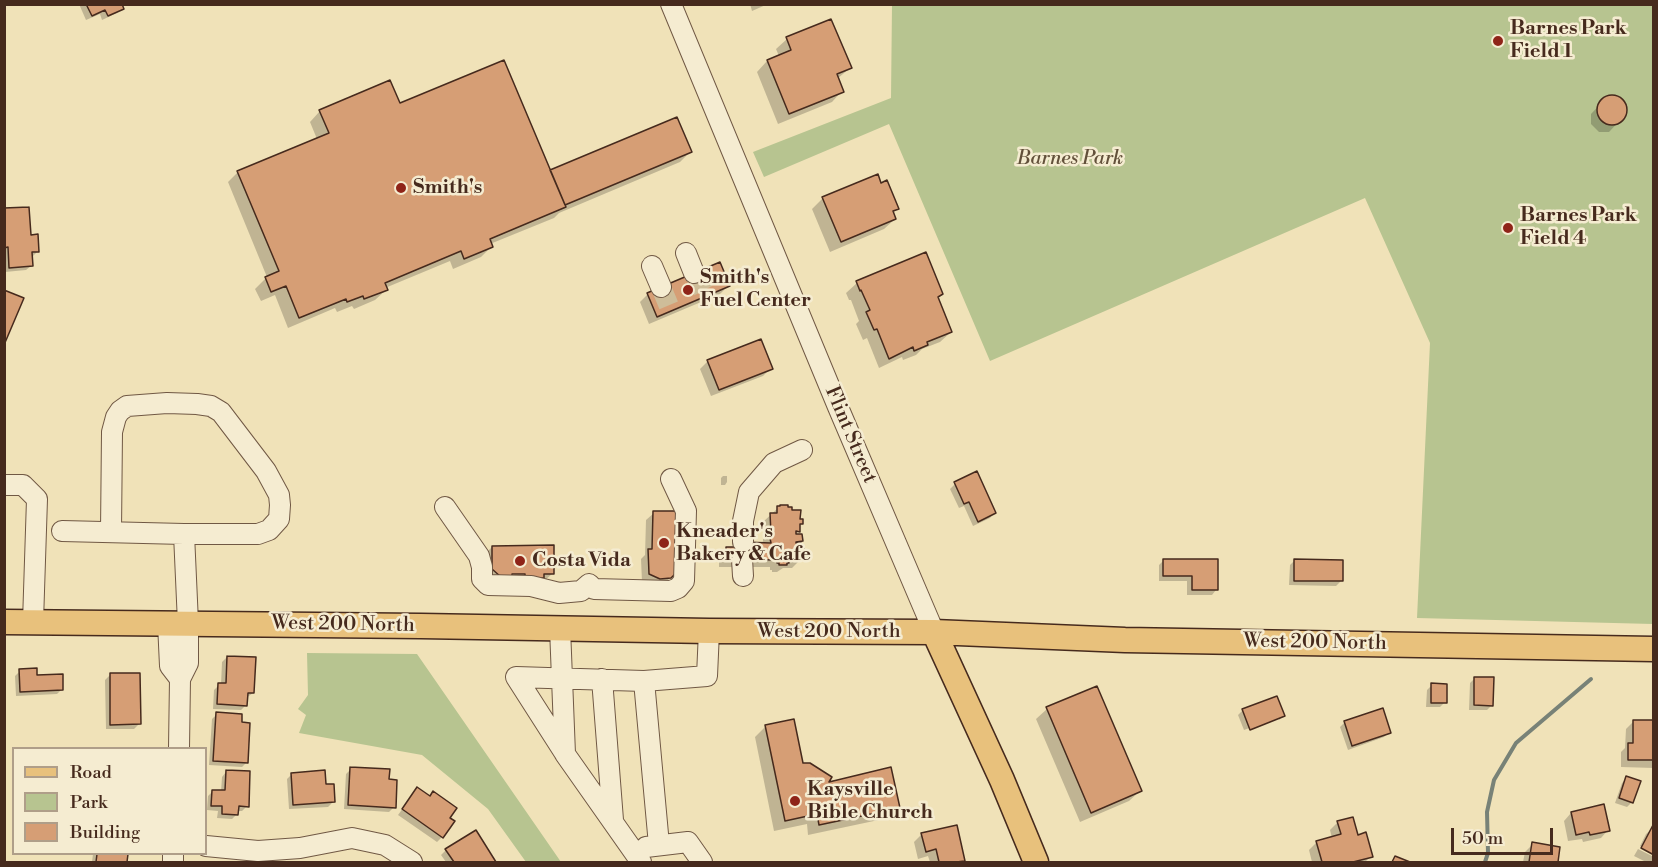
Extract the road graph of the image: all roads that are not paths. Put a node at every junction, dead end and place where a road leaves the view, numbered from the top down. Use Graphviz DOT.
graph roads {
  1 [pos="671,4"];
  2 [pos="686,253"];
  3 [pos="652,266"];
  4 [pos="694,273"];
  5 [pos="661,287"];
  6 [pos="802,450"];
  7 [pos="671,479"];
  8 [pos="4,485"];
  9 [pos="445,507"];
  10 [pos="62,531"];
  11 [pos="111,531"];
  12 [pos="184,534"];
  13 [pos="743,559"];
  14 [pos="4,622"];
  15 [pos="33,622"];
  16 [pos="178,623"];
  17 [pos="561,628"];
  18 [pos="709,632"];
  19 [pos="934,632"];
  20 [pos="1653,649"];
  21 [pos="562,678"];
  22 [pos="602,679"];
  23 [pos="644,681"];
  24 [pos="179,747"];
  25 [pos="565,754"];
  26 [pos="613,822"];
  27 [pos="659,844"];
  28 [pos="207,846"];
  29 [pos="637,856"];
  30 [pos="412,862"];
  31 [pos="702,862"];
  32 [pos="1036,862"];
  1 -- 19 [label="street, Flint Street"];
  2 -- 4 [label="street"];
  3 -- 5 [label="street"];
  6 -- 13 [label="street"];
  7 -- 9 [label="street"];
  8 -- 15 [label="street"];
  10 -- 11 [label="street"];
  11 -- 12 [label="street"];
  11 -- 12 [label="street"];
  12 -- 16 [label="street"];
  14 -- 15 [label="main road, West 200 North"];
  15 -- 16 [label="main road, West 200 North"];
  16 -- 17 [label="main road, West 200 North"];
  16 -- 24 [label="street"];
  17 -- 18 [label="main road, West 200 North"];
  17 -- 21 [label="street"];
  18 -- 19 [label="main road, West 200 North"];
  18 -- 23 [label="street"];
  19 -- 20 [label="main road, West 200 North"];
  19 -- 32 [label="main road, Flint Street"];
  21 -- 22 [label="street"];
  21 -- 25 [label="street"];
  21 -- 25 [label="street"];
  22 -- 23 [label="street"];
  22 -- 26 [label="street"];
  23 -- 27 [label="street"];
  25 -- 26 [label="street"];
  26 -- 29 [label="street"];
  27 -- 29 [label="street"];
  27 -- 31 [label="street"];
  28 -- 30 [label="street"];
}
